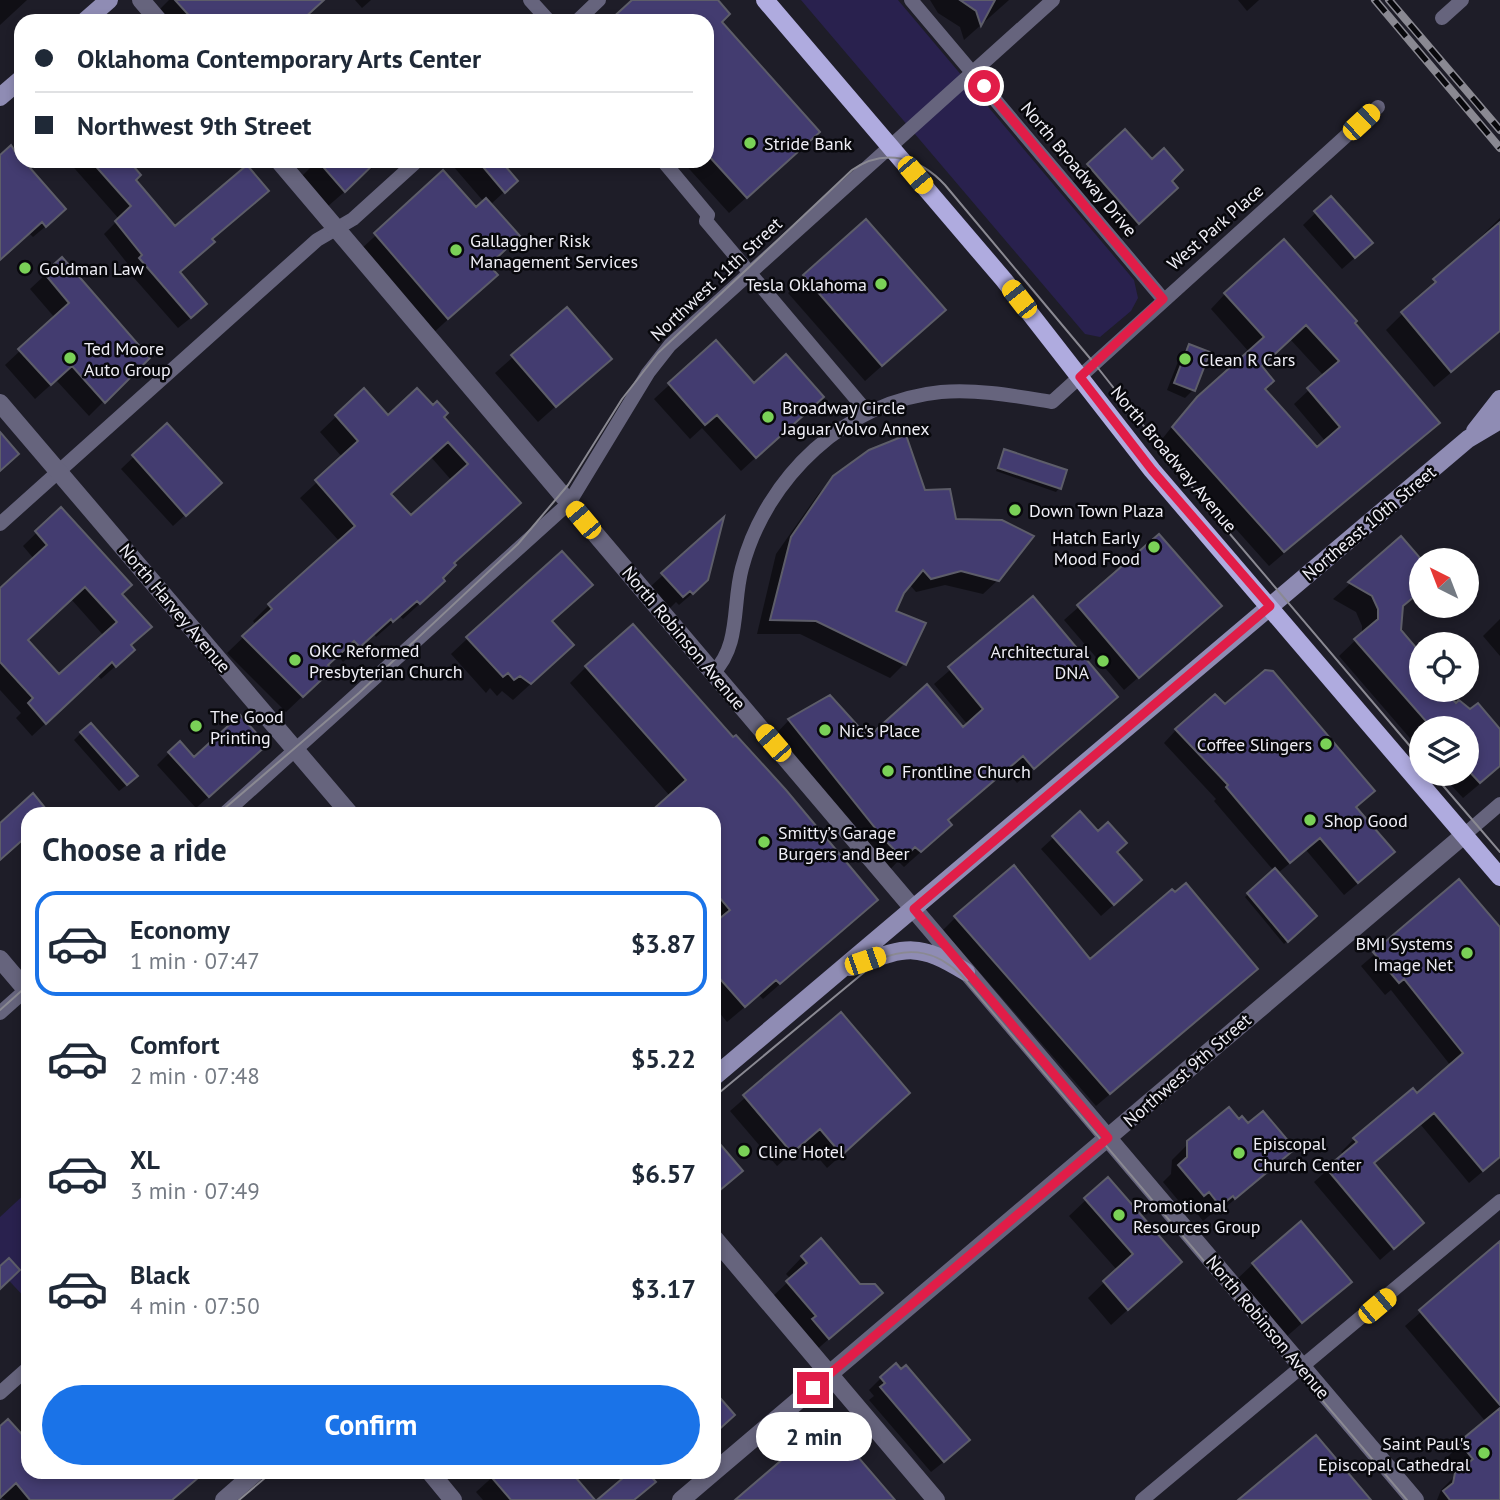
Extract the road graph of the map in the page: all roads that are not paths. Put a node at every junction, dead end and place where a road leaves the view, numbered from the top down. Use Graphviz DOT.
graph roads {
  1 [pos="109,0"];
  2 [pos="141,0"];
  3 [pos="530,0"];
  4 [pos="599,0"];
  5 [pos="765,0"];
  6 [pos="911,0"];
  7 [pos="1053,0"];
  8 [pos="1462,0"];
  9 [pos="93,14"];
  10 [pos="153,14"];
  11 [pos="543,14"];
  12 [pos="584,14"];
  13 [pos="1442,18"];
  14 [pos="972,73"];
  15 [pos="14,85"];
  16 [pos="0,97"];
  17 [pos="1377,107"];
  18 [pos="891,147"];
  19 [pos="285,168"];
  20 [pos="409,168"];
  21 [pos="669,168"];
  22 [pos="336,229"];
  23 [pos="751,272"];
  24 [pos="1163,299"];
  25 [pos="1080,377"];
  26 [pos="1500,399"];
  27 [pos="0,403"];
  28 [pos="868,412"];
  29 [pos="1500,420"];
  30 [pos="1468,439"];
  31 [pos="58,472"];
  32 [pos="569,503"];
  33 [pos="0,524"];
  34 [pos="1270,606"];
  35 [pos="713,673"];
  36 [pos="295,750"];
  37 [pos="1500,804"];
  38 [pos="232,807"];
  39 [pos="344,807"];
  40 [pos="1464,835"];
  41 [pos="1500,877"];
  42 [pos="914,909"];
  43 [pos="0,959"];
  44 [pos="840,970"];
  45 [pos="966,972"];
  46 [pos="21,983"];
  47 [pos="21,995"];
  48 [pos="0,1013"];
  49 [pos="721,1071"];
  50 [pos="1108,1138"];
  51 [pos="1500,1201"];
  52 [pos="721,1246"];
  53 [pos="1302,1367"];
  54 [pos="21,1374"];
  55 [pos="830,1374"];
  56 [pos="0,1393"];
  57 [pos="721,1466"];
  58 [pos="248,1479"];
  59 [pos="436,1479"];
  60 [pos="706,1479"];
  61 [pos="224,1500"];
  62 [pos="453,1500"];
  63 [pos="681,1500"];
  64 [pos="936,1500"];
  65 [pos="1142,1500"];
  66 [pos="1415,1500"];
  1 -- 9 [label="main road"];
  2 -- 10 [label="street"];
  3 -- 11 [label="street"];
  4 -- 12 [label="street"];
  5 -- 18 [label="main road, North Broadway Avenue"];
  6 -- 14 [label="street, North Broadway Drive"];
  7 -- 14 [label="street, Northwest 11th Street"];
  8 -- 13 [label="street"];
  14 -- 18 [label="street, Northwest 11th Street"];
  14 -- 24 [label="street, North Broadway Drive"];
  15 -- 16 [label="main road"];
  17 -- 24 [label="street, West Park Place"];
  18 -- 23 [label="street, Northwest 11th Street"];
  18 -- 25 [label="main road, North Broadway Avenue"];
  19 -- 22 [label="street, North Robinson Avenue"];
  20 -- 22 [label="street"];
  21 -- 23 [label="street"];
  22 -- 31 [label="street"];
  22 -- 32 [label="street, North Robinson Avenue"];
  23 -- 28 [label="street"];
  23 -- 32 [label="street, Northwest 11th Street"];
  24 -- 25 [label="street, West Park Place"];
  25 -- 28 [label="street, West Park Place"];
  25 -- 34 [label="main road, North Broadway Avenue"];
  26 -- 30 [label="main road, Northeast 10th Street"];
  27 -- 31 [label="street, North Harvey Avenue"];
  28 -- 35 [label="street, West Park Place"];
  29 -- 30 [label="main road, Northeast 10th Street"];
  30 -- 34 [label="main road, Northeast 10th Street"];
  31 -- 33 [label="street"];
  31 -- 36 [label="street, North Harvey Avenue"];
  32 -- 35 [label="street, North Robinson Avenue"];
  32 -- 36 [label="street, Northwest 11th Street"];
  34 -- 40 [label="main road, North Broadway Avenue"];
  34 -- 42 [label="main road, Northeast 10th Street"];
  35 -- 42 [label="street, North Robinson Avenue"];
  36 -- 38 [label="street, Northwest 11th Street"];
  36 -- 39 [label="street, North Harvey Avenue"];
  37 -- 40 [label="street, Northwest 9th Street"];
  40 -- 41 [label="main road, North Broadway Avenue"];
  40 -- 50 [label="street, Northwest 9th Street"];
  42 -- 44 [label="main road, Northeast 10th Street"];
  42 -- 45 [label="street, North Robinson Avenue"];
  43 -- 46 [label="street"];
  44 -- 45 [label="main road"];
  44 -- 49 [label="main road, Northeast 10th Street"];
  45 -- 50 [label="street, North Robinson Avenue"];
  47 -- 48 [label="street"];
  50 -- 53 [label="street, North Robinson Avenue"];
  50 -- 55 [label="street, Northwest 9th Street"];
  51 -- 53 [label="street"];
  52 -- 55 [label="street"];
  53 -- 65 [label="street"];
  53 -- 66 [label="street, North Robinson Avenue"];
  54 -- 56 [label="street"];
  55 -- 57 [label="street, Northwest 9th Street"];
  55 -- 64 [label="street"];
  58 -- 61 [label="street"];
  59 -- 62 [label="street"];
  60 -- 63 [label="street, Northwest 9th Street"];
}
